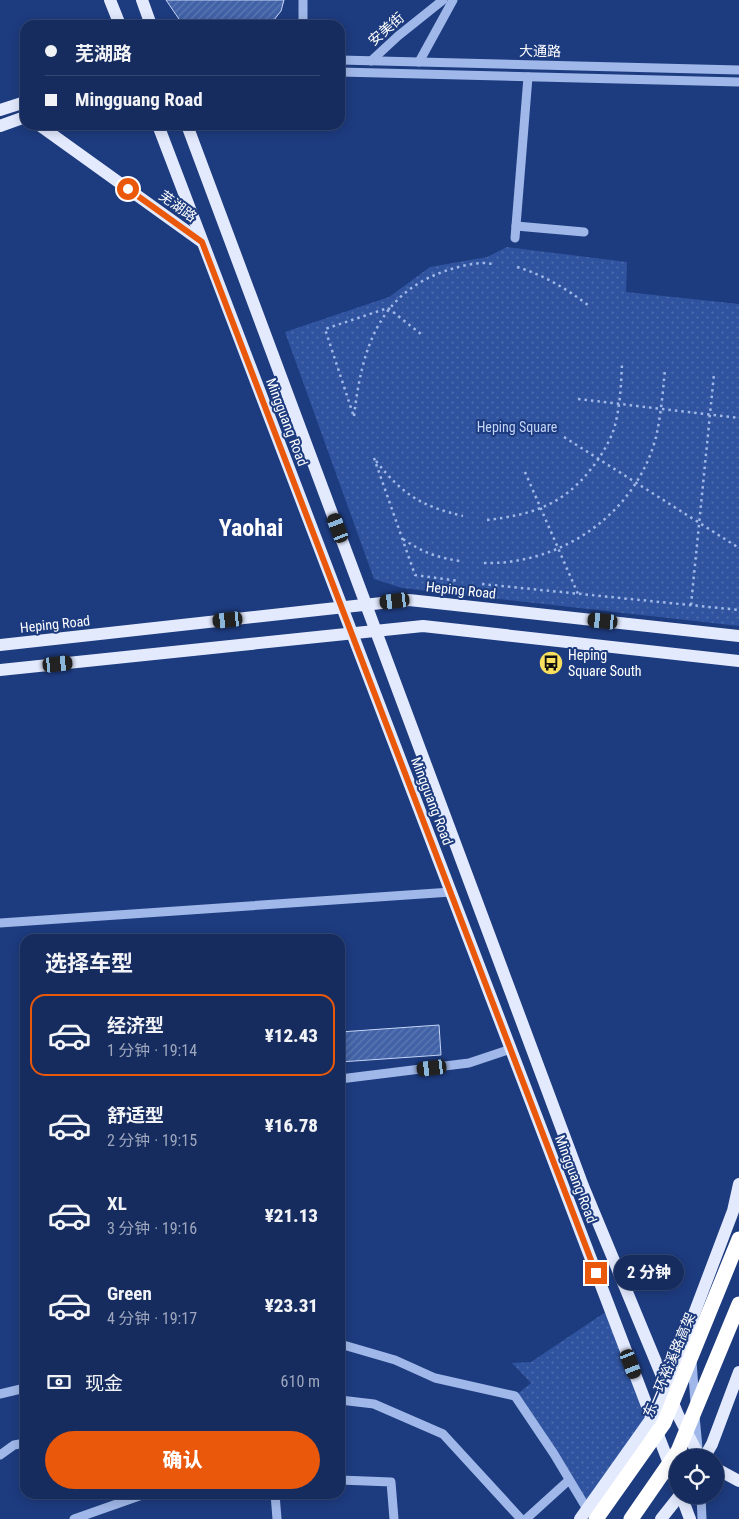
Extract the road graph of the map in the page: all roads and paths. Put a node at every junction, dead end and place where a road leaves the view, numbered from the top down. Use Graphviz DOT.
graph roads {
  1 [pos="110,0"];
  2 [pos="142,0"];
  3 [pos="303,0"];
  4 [pos="443,0"];
  5 [pos="453,0"];
  6 [pos="118,20"];
  7 [pos="149,20"];
  8 [pos="303,20"];
  9 [pos="345,60"];
  10 [pos="371,61"];
  11 [pos="419,62"];
  12 [pos="739,70"];
  13 [pos="345,72"];
  14 [pos="528,77"];
  15 [pos="739,82"];
  16 [pos="20,104"];
  17 [pos="0,110"];
  18 [pos="20,119"];
  19 [pos="0,126"];
  20 [pos="46,130"];
  21 [pos="160,130"];
  22 [pos="189,130"];
  23 [pos="516,226"];
  24 [pos="584,232"];
  25 [pos="515,238"];
  26 [pos="202,242"];
  27 [pos="493,264"];
  28 [pos="517,267"];
  29 [pos="588,305"];
  30 [pos="388,308"];
  31 [pos="421,334"];
  32 [pos="622,364"];
  33 [pos="665,369"];
  34 [pos="714,374"];
  35 [pos="578,399"];
  36 [pos="620,404"];
  37 [pos="661,409"];
  38 [pos="739,418"];
  39 [pos="564,436"];
  40 [pos="599,459"];
  41 [pos="525,472"];
  42 [pos="635,482"];
  43 [pos="541,508"];
  44 [pos="463,516"];
  45 [pos="487,520"];
  46 [pos="402,538"];
  47 [pos="739,548"];
  48 [pos="558,549"];
  49 [pos="460,561"];
  50 [pos="484,563"];
  51 [pos="459,581"];
  52 [pos="482,584"];
  53 [pos="578,594"];
  54 [pos="367,604"];
  55 [pos="691,605"];
  56 [pos="342,607"];
  57 [pos="739,610"];
  58 [pos="377,631"];
  59 [pos="352,633"];
  60 [pos="739,636"];
  61 [pos="0,646"];
  62 [pos="739,661"];
  63 [pos="0,670"];
  64 [pos="450,892"];
  65 [pos="0,923"];
  66 [pos="511,1049"];
  67 [pos="345,1078"];
  68 [pos="739,1184"];
  69 [pos="739,1239"];
  70 [pos="739,1304"];
  71 [pos="690,1326"];
  72 [pos="345,1345"];
  73 [pos="739,1372"];
  74 [pos="666,1388"];
  75 [pos="20,1389"];
  76 [pos="0,1394"];
  77 [pos="345,1401"];
  78 [pos="652,1419"];
  79 [pos="20,1444"];
  80 [pos="696,1449"];
  81 [pos="699,1449"];
  82 [pos="707,1449"];
  83 [pos="0,1455"];
  84 [pos="669,1463"];
  85 [pos="724,1473"];
  86 [pos="345,1480"];
  87 [pos="569,1480"];
  88 [pos="739,1481"];
  89 [pos="131,1499"];
  90 [pos="276,1499"];
  91 [pos="673,1504"];
  92 [pos="684,1504"];
  93 [pos="701,1504"];
  94 [pos="587,1516"];
  95 [pos="74,1519"];
  96 [pos="277,1519"];
  97 [pos="394,1519"];
  98 [pos="521,1519"];
  99 [pos="526,1519"];
  100 [pos="631,1519"];
  101 [pos="661,1519"];
  102 [pos="690,1519"];
  103 [pos="702,1519"];
  1 -- 6 [label="main road"];
  2 -- 7 [label="main road"];
  3 -- 8 [label="street"];
  4 -- 10 [label="street, 安美街"];
  5 -- 11 [label="street"];
  9 -- 10 [label="street, 大通路"];
  10 -- 11 [label="street, 大通路"];
  11 -- 12 [label="street, 大通路"];
  13 -- 14 [label="street, 大通路"];
  14 -- 15 [label="street, 大通路"];
  14 -- 23 [label="street"];
  16 -- 17 [label="main road"];
  18 -- 19 [label="main road"];
  20 -- 26 [label="main road, 芜湖路"];
  21 -- 26 [label="main road, Mingguang Road"];
  22 -- 54 [label="main road, Mingguang Road"];
  23 -- 24 [label="street"];
  23 -- 25 [label="street"];
  26 -- 56 [label="main road, Mingguang Road"];
  27 -- 30 [label="path"];
  28 -- 29 [label="path"];
  30 -- 30 [label="path"];
  30 -- 31 [label="path"];
  32 -- 36 [label="path"];
  33 -- 37 [label="path"];
  34 -- 55 [label="path"];
  35 -- 36 [label="path"];
  36 -- 37 [label="path"];
  36 -- 40 [label="path"];
  37 -- 38 [label="path"];
  37 -- 42 [label="path"];
  39 -- 40 [label="path"];
  40 -- 42 [label="path"];
  40 -- 43 [label="path"];
  41 -- 43 [label="path"];
  42 -- 47 [label="path"];
  42 -- 48 [label="path"];
  43 -- 45 [label="path"];
  43 -- 48 [label="path"];
  44 -- 46 [label="path"];
  46 -- 49 [label="path"];
  46 -- 51 [label="path"];
  48 -- 50 [label="path"];
  48 -- 53 [label="path"];
  52 -- 53 [label="path"];
  53 -- 55 [label="path"];
  54 -- 56 [label="main road, Heping Road"];
  54 -- 58 [label="main road, Mingguang Road"];
  54 -- 60 [label="main road, Heping Road"];
  55 -- 57 [label="path"];
  56 -- 59 [label="main road, Mingguang Road"];
  56 -- 61 [label="main road, Heping Road"];
  58 -- 59 [label="main road"];
  58 -- 62 [label="main road"];
  58 -- 74 [label="main road, Mingguang Road"];
  59 -- 63 [label="main road"];
  59 -- 64 [label="main road, Mingguang Road"];
  64 -- 65 [label="street"];
  64 -- 66 [label="main road, Mingguang Road"];
  66 -- 67 [label="street"];
  66 -- 78 [label="main road, Mingguang Road"];
  68 -- 71 [label="main road"];
  69 -- 94 [label="highway, 东一环裕溪路高架, bridge"];
  70 -- 100 [label="highway, bridge"];
  71 -- 74 [label="main road"];
  71 -- 81 [label="street"];
  72 -- 87 [label="street"];
  73 -- 82 [label="main road"];
  74 -- 78 [label="main road"];
  74 -- 80 [label="main road, Mingguang Road"];
  75 -- 76 [label="street"];
  77 -- 98 [label="street"];
  78 -- 84 [label="main road, Mingguang Road"];
  78 -- 94 [label="main road"];
  79 -- 83 [label="street"];
  85 -- 88 [label="main road"];
  86 -- 97 [label="street"];
  87 -- 94 [label="street"];
  87 -- 99 [label="street"];
  89 -- 95 [label="street"];
  90 -- 96 [label="street"];
  91 -- 101 [label="main road"];
  92 -- 102 [label="main road"];
  93 -- 103 [label="street"];
}
